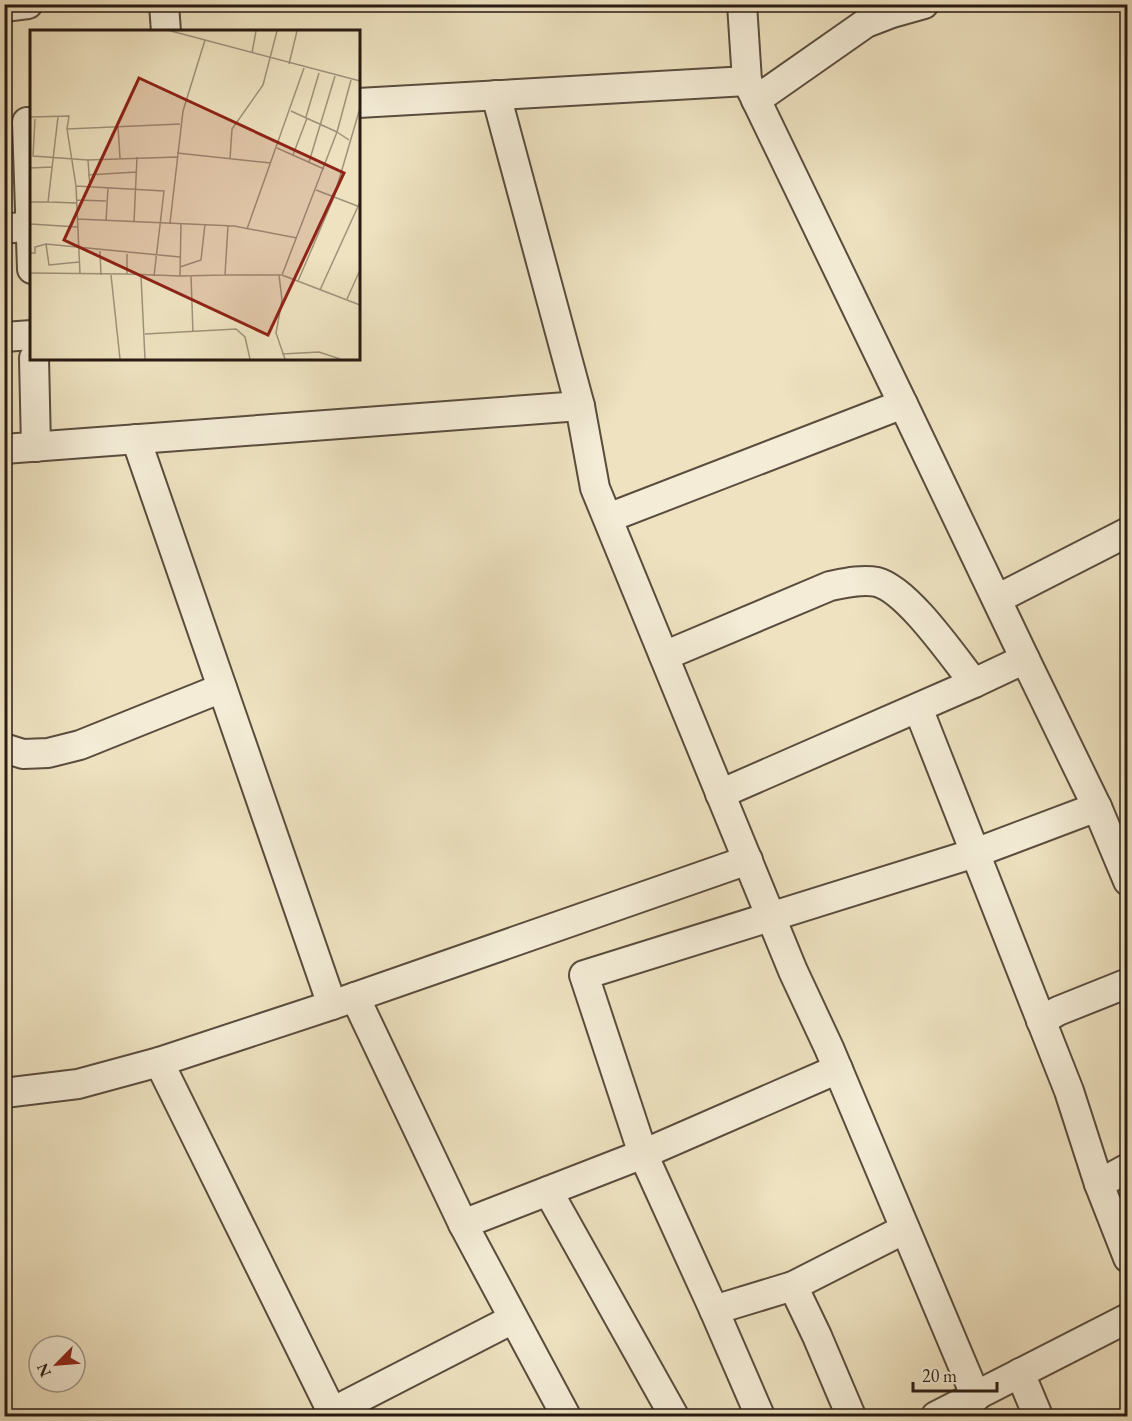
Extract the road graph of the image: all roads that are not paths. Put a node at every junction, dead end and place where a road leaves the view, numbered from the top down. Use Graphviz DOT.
graph roads {
  1 [pos="28,4"];
  2 [pos="164,4"];
  3 [pos="742,4"];
  4 [pos="924,4"];
  5 [pos="4,7"];
  6 [pos="166,30"];
  7 [pos="752,91"];
  8 [pos="496,95"];
  9 [pos="360,103"];
  10 [pos="21,122"];
  11 [pos="17,228"];
  12 [pos="30,264"];
  13 [pos="30,335"];
  14 [pos="4,337"];
  15 [pos="34,360"];
  16 [pos="903,404"];
  17 [pos="579,406"];
  18 [pos="136,439"];
  19 [pos="36,447"];
  20 [pos="4,449"];
  21 [pos="608,518"];
  22 [pos="1128,532"];
  23 [pos="997,599"];
  24 [pos="664,656"];
  25 [pos="1025,659"];
  26 [pos="974,683"];
  27 [pos="222,688"];
  28 [pos="918,708"];
  29 [pos="4,748"];
  30 [pos="720,794"];
  31 [pos="1097,807"];
  32 [pos="975,853"];
  33 [pos="748,860"];
  34 [pos="1128,881"];
  35 [pos="770,916"];
  36 [pos="1128,983"];
  37 [pos="344,1001"];
  38 [pos="1041,1021"];
  39 [pos="159,1062"];
  40 [pos="838,1069"];
  41 [pos="4,1094"];
  42 [pos="643,1154"];
  43 [pos="1128,1168"];
  44 [pos="1099,1184"];
  45 [pos="548,1191"];
  46 [pos="463,1224"];
  47 [pos="905,1229"];
  48 [pos="1128,1258"];
  49 [pos="793,1286"];
  50 [pos="714,1310"];
  51 [pos="513,1318"];
  52 [pos="1128,1318"];
  53 [pos="1020,1373"];
  54 [pos="976,1397"];
  55 [pos="333,1414"];
  56 [pos="566,1416"];
  57 [pos="674,1416"];
  58 [pos="758,1416"];
  59 [pos="851,1416"];
  60 [pos="936,1416"];
  61 [pos="1038,1416"];
  1 -- 5 [label="street"];
  2 -- 6 [label="street"];
  3 -- 7 [label="street"];
  4 -- 7 [label="street"];
  7 -- 8 [label="street"];
  7 -- 16 [label="street"];
  8 -- 9 [label="street"];
  8 -- 17 [label="street"];
  10 -- 11 [label="street"];
  11 -- 12 [label="street"];
  13 -- 14 [label="street"];
  15 -- 19 [label="street"];
  16 -- 21 [label="street"];
  16 -- 23 [label="street"];
  17 -- 18 [label="street"];
  17 -- 21 [label="street"];
  18 -- 19 [label="street"];
  18 -- 27 [label="street"];
  19 -- 20 [label="street"];
  21 -- 24 [label="street"];
  22 -- 23 [label="street"];
  23 -- 25 [label="street"];
  24 -- 26 [label="street"];
  24 -- 30 [label="street"];
  25 -- 26 [label="street"];
  25 -- 31 [label="street"];
  26 -- 28 [label="street"];
  27 -- 29 [label="street"];
  27 -- 37 [label="street"];
  28 -- 30 [label="street"];
  28 -- 32 [label="street"];
  30 -- 33 [label="street"];
  31 -- 32 [label="street"];
  31 -- 34 [label="street"];
  32 -- 35 [label="street"];
  32 -- 38 [label="street"];
  33 -- 35 [label="street"];
  33 -- 37 [label="street"];
  35 -- 40 [label="street"];
  35 -- 42 [label="street"];
  36 -- 38 [label="street"];
  37 -- 39 [label="street"];
  37 -- 46 [label="street"];
  38 -- 44 [label="street"];
  39 -- 41 [label="street"];
  39 -- 55 [label="street"];
  40 -- 42 [label="street"];
  40 -- 47 [label="street"];
  42 -- 45 [label="street"];
  42 -- 50 [label="street"];
  43 -- 44 [label="street"];
  44 -- 48 [label="street"];
  45 -- 46 [label="street"];
  45 -- 57 [label="street"];
  46 -- 51 [label="street"];
  47 -- 49 [label="street"];
  47 -- 54 [label="street"];
  49 -- 50 [label="street"];
  49 -- 59 [label="street"];
  50 -- 58 [label="street"];
  51 -- 55 [label="street"];
  51 -- 56 [label="street"];
  52 -- 53 [label="street"];
  53 -- 54 [label="street"];
  53 -- 61 [label="street"];
  54 -- 60 [label="street"];
}
